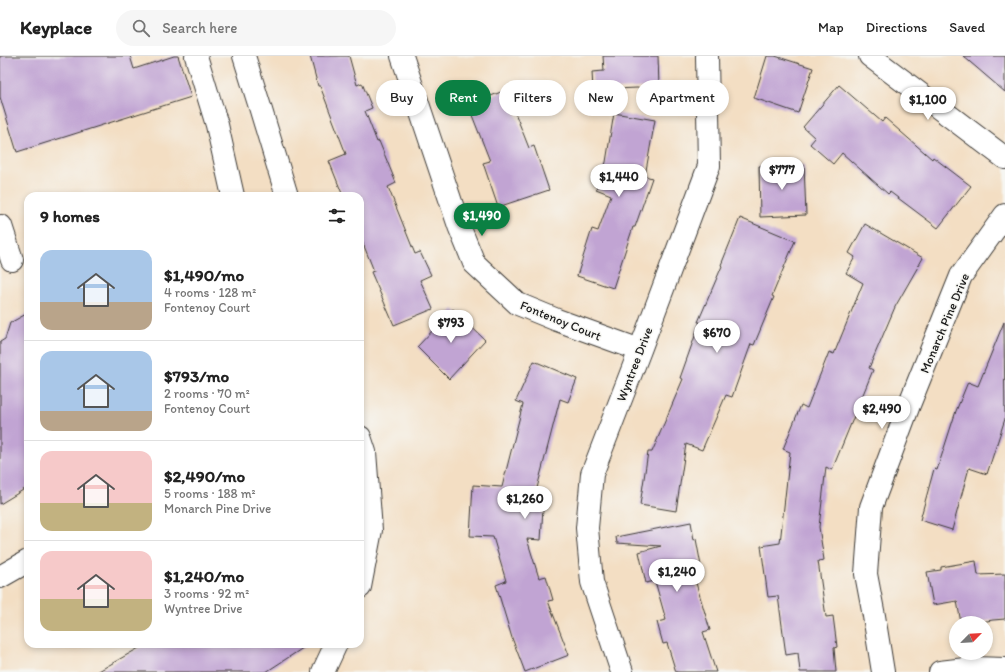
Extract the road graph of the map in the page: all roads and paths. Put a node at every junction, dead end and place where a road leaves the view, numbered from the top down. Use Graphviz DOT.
graph roads {
  1 [pos="196,56"];
  2 [pos="244,56"];
  3 [pos="402,56"];
  4 [pos="707,56"];
  5 [pos="870,56"];
  6 [pos="1005,158"];
  7 [pos="232,192"];
  8 [pos="286,192"];
  9 [pos="1005,215"];
  10 [pos="1,226"];
  11 [pos="12,260"];
  12 [pos="640,350"];
  13 [pos="364,449"];
  14 [pos="364,460"];
  15 [pos="364,476"];
  16 [pos="24,563"];
  17 [pos="364,564"];
  18 [pos="0,577"];
  19 [pos="334,648"];
  20 [pos="1005,669"];
  21 [pos="323,672"];
  22 [pos="622,672"];
  23 [pos="883,672"];
  24 [pos="940,672"];
  1 -- 7 [label="street"];
  2 -- 8 [label="street"];
  3 -- 12 [label="street, Fontenoy Court"];
  4 -- 12 [label="street, Wyntree Drive"];
  5 -- 6 [label="street"];
  9 -- 23 [label="street, Monarch Pine Drive"];
  10 -- 11 [label="street"];
  12 -- 22 [label="street, Wyntree Drive"];
  13 -- 14 [label="street"];
  15 -- 17 [label="street"];
  16 -- 18 [label="street"];
  19 -- 21 [label="street"];
  20 -- 24 [label="street"];
}
